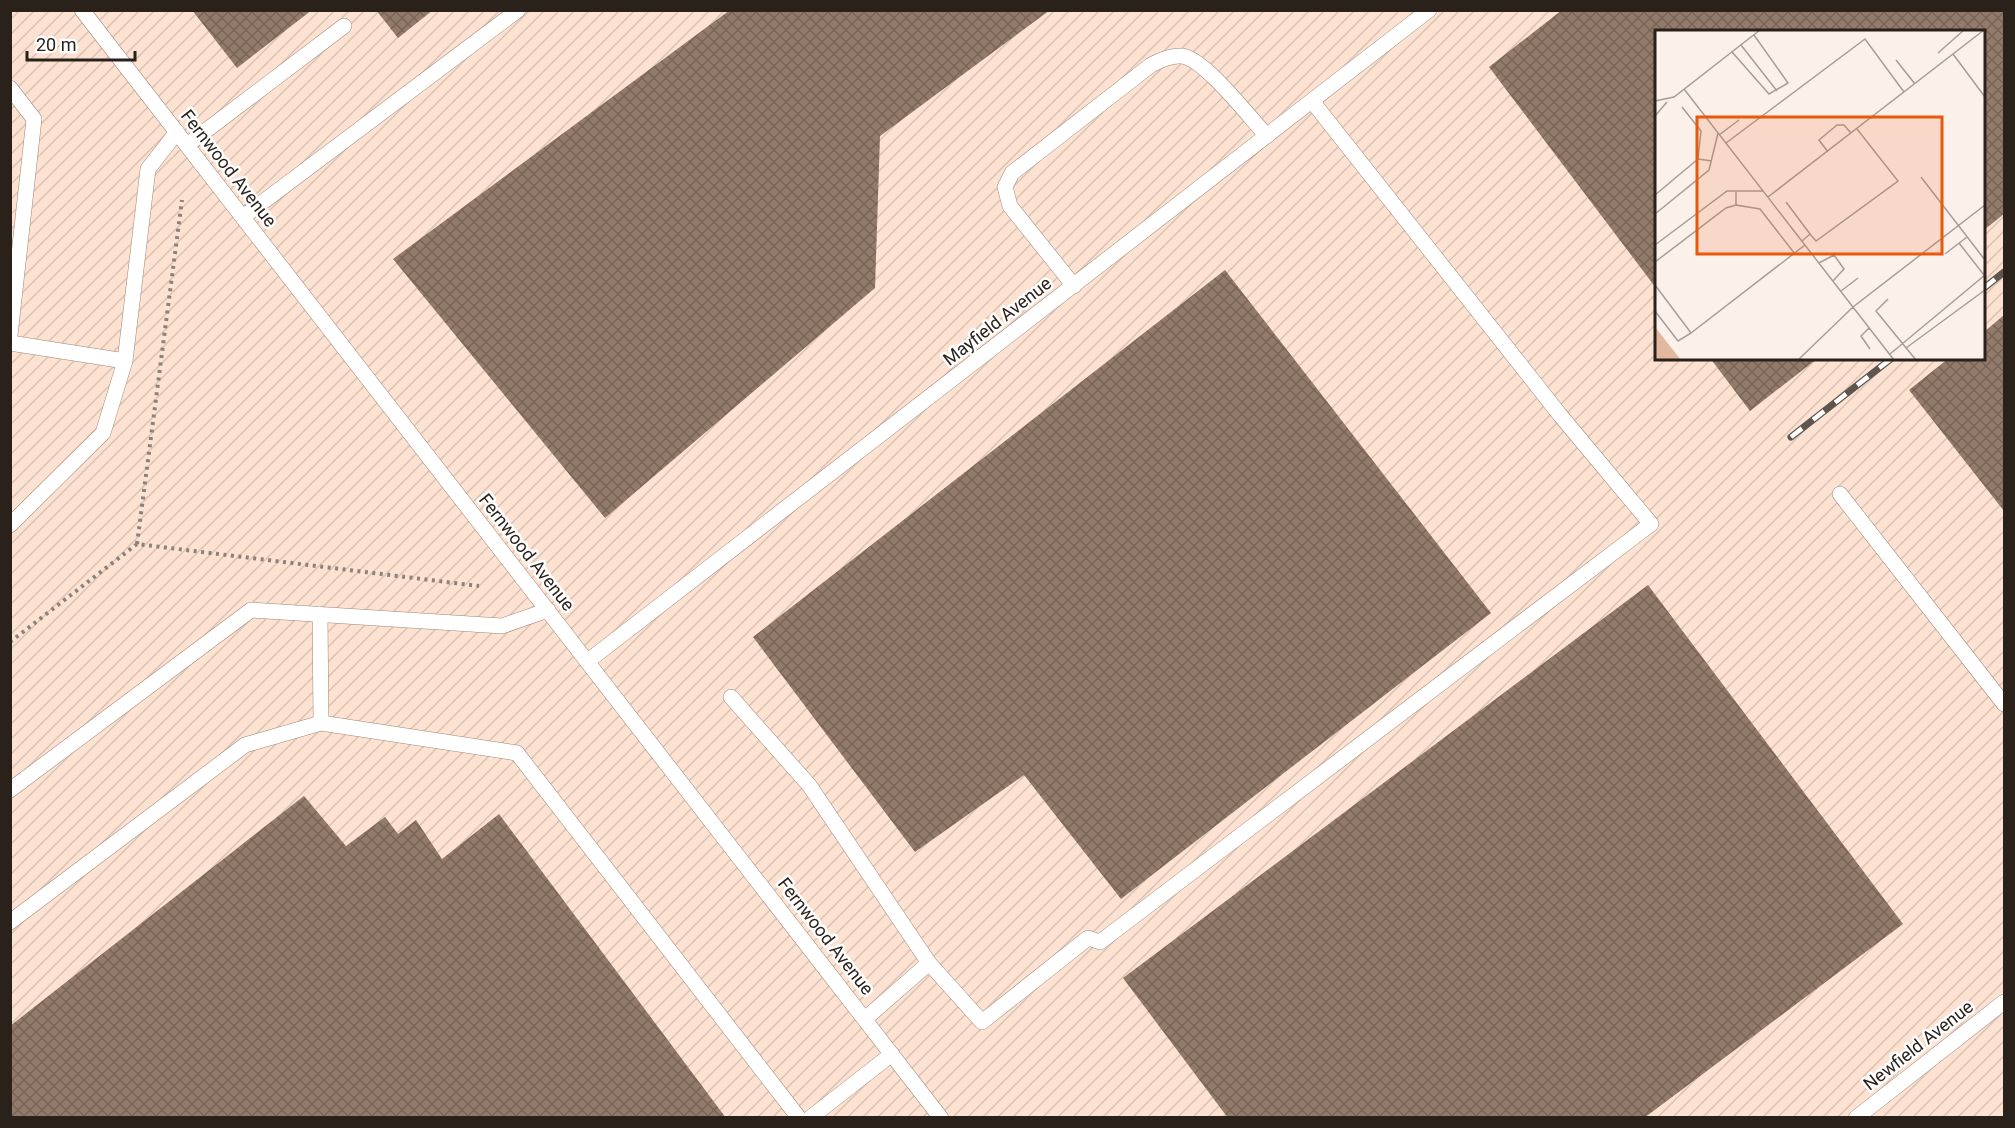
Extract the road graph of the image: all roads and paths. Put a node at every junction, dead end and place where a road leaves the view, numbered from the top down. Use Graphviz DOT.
graph roads {
  1 [pos="82,10"];
  2 [pos="518,10"];
  3 [pos="1428,10"];
  4 [pos="345,26"];
  5 [pos="10,88"];
  6 [pos="1312,101"];
  7 [pos="177,132"];
  8 [pos="1267,136"];
  9 [pos="187,145"];
  10 [pos="182,200"];
  11 [pos="243,217"];
  12 [pos="1074,286"];
  13 [pos="10,335"];
  14 [pos="10,343"];
  15 [pos="125,361"];
  16 [pos="1840,494"];
  17 [pos="10,525"];
  18 [pos="137,544"];
  19 [pos="479,586"];
  20 [pos="548,610"];
  21 [pos="320,614"];
  22 [pos="10,642"];
  23 [pos="588,661"];
  24 [pos="731,697"];
  25 [pos="2004,704"];
  26 [pos="321,723"];
  27 [pos="10,790"];
  28 [pos="10,922"];
  29 [pos="929,963"];
  30 [pos="2004,1002"];
  31 [pos="866,1019"];
  32 [pos="892,1054"];
  33 [pos="799,1118"];
  34 [pos="810,1118"];
  35 [pos="941,1118"];
  36 [pos="1856,1118"];
  1 -- 7 [label="lane, Fernwood Avenue"];
  2 -- 11 [label="lane"];
  3 -- 6 [label="lane, Mayfield Avenue"];
  4 -- 9 [label="lane"];
  5 -- 13 [label="lane"];
  6 -- 8 [label="lane, Mayfield Avenue"];
  6 -- 29 [label="lane"];
  7 -- 9 [label="lane, Fernwood Avenue"];
  7 -- 15 [label="lane"];
  8 -- 12 [label="lane, Mayfield Avenue"];
  8 -- 12 [label="lane"];
  9 -- 11 [label="lane, Fernwood Avenue"];
  10 -- 18 [label="path"];
  11 -- 20 [label="lane, Fernwood Avenue"];
  12 -- 23 [label="lane, Mayfield Avenue"];
  14 -- 15 [label="lane"];
  15 -- 17 [label="lane"];
  16 -- 25 [label="lane"];
  18 -- 19 [label="path"];
  18 -- 22 [label="path"];
  20 -- 21 [label="lane"];
  20 -- 23 [label="lane, Fernwood Avenue"];
  21 -- 26 [label="lane"];
  21 -- 27 [label="lane"];
  23 -- 31 [label="lane, Fernwood Avenue"];
  24 -- 29 [label="lane"];
  26 -- 28 [label="lane"];
  26 -- 33 [label="lane"];
  29 -- 31 [label="lane"];
  30 -- 36 [label="lane, Newfield Avenue"];
  31 -- 32 [label="lane, Fernwood Avenue"];
  32 -- 34 [label="lane"];
  32 -- 35 [label="lane, Fernwood Avenue"];
}
